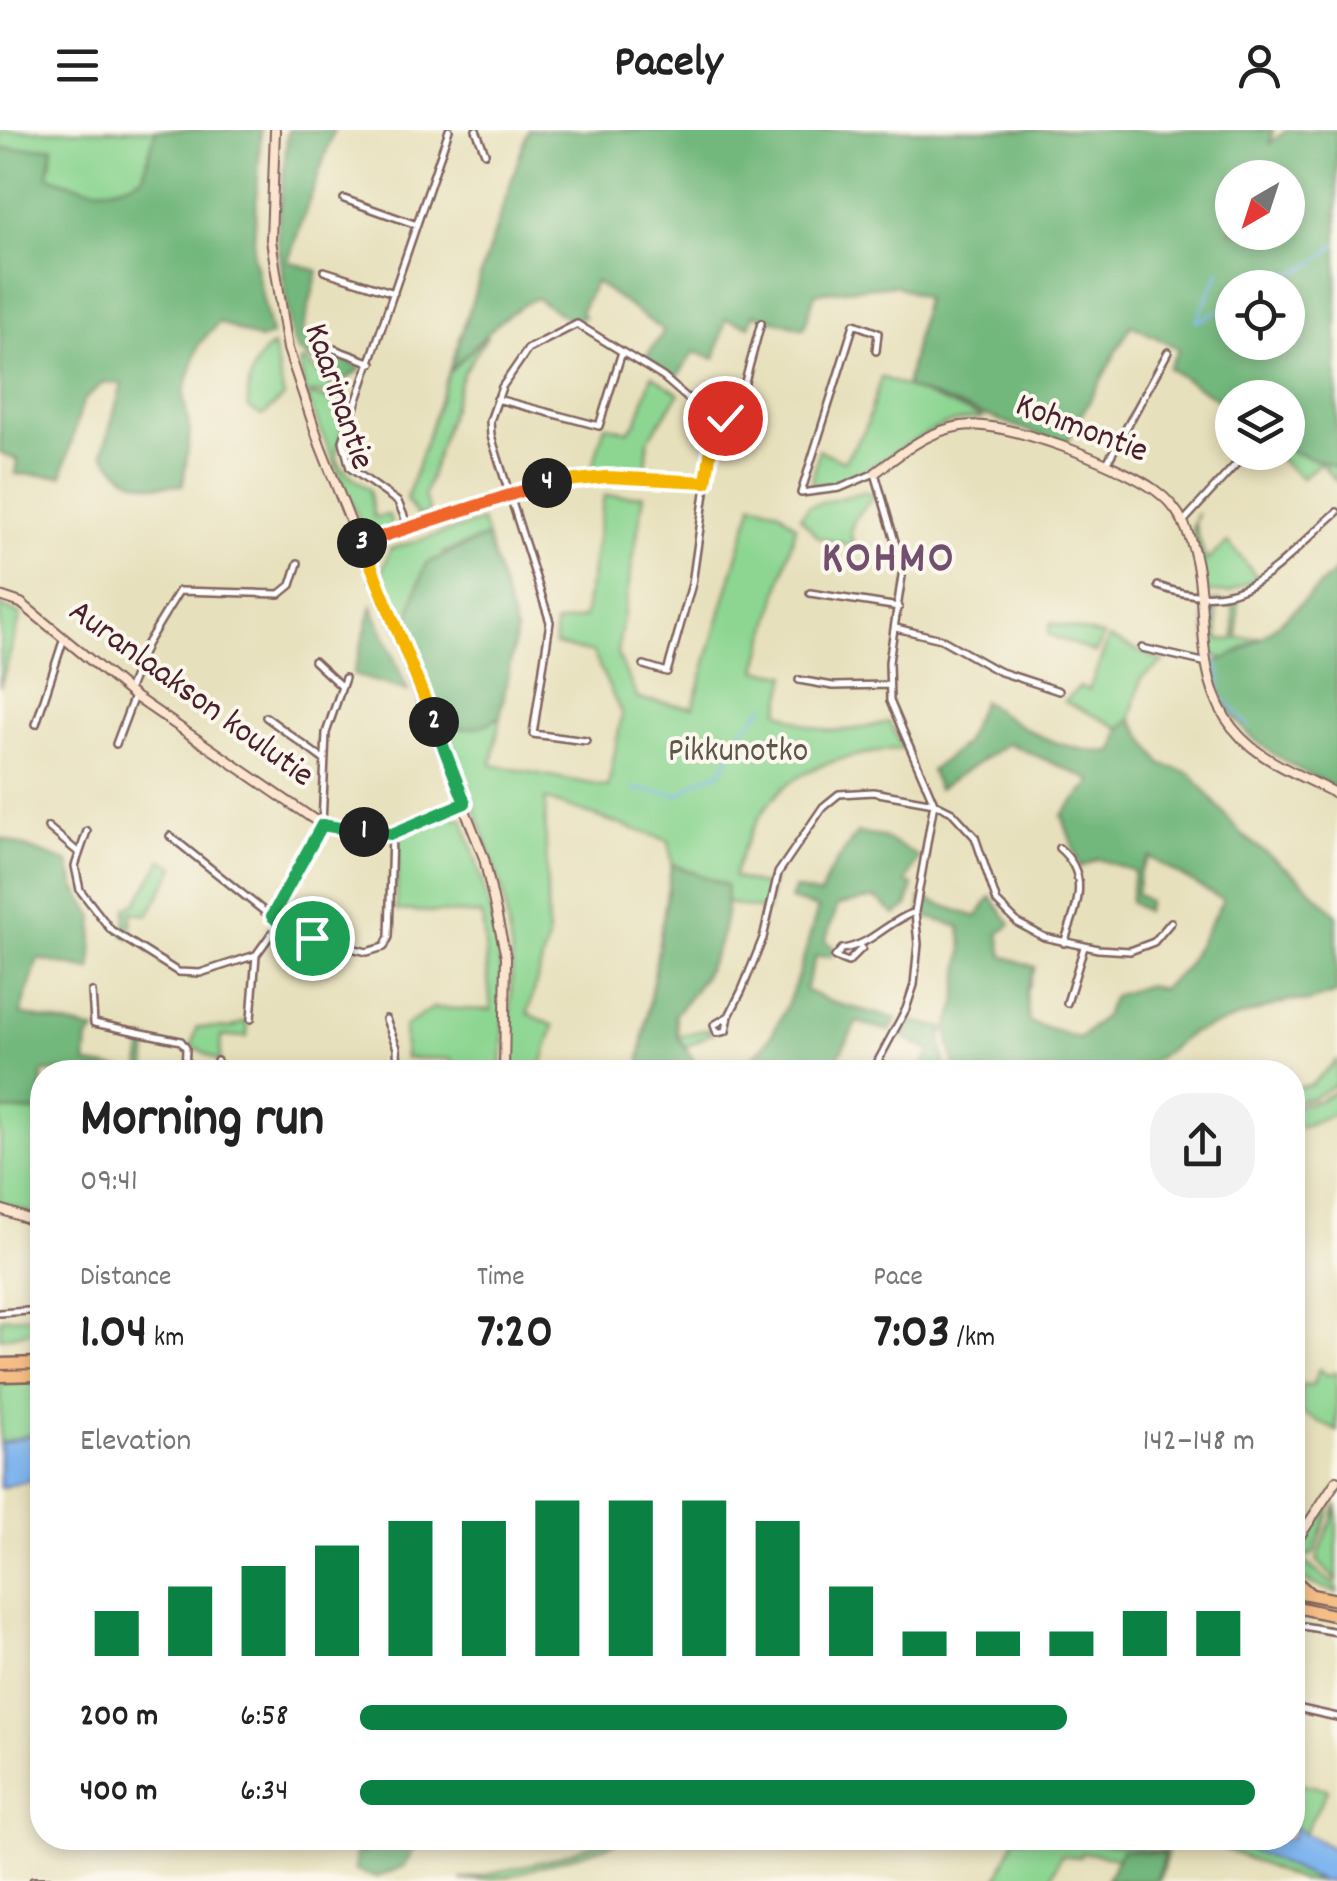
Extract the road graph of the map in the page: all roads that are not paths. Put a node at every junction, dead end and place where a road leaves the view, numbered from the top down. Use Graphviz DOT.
graph roads {
  1 [pos="275,130"];
  2 [pos="449,130"];
  3 [pos="476,130"];
  4 [pos="485,153"];
  5 [pos="344,199"];
  6 [pos="417,225"];
  7 [pos="324,271"];
  8 [pos="394,293"];
  9 [pos="762,324"];
  10 [pos="326,346"];
  11 [pos="622,352"];
  12 [pos="876,352"];
  13 [pos="1168,352"];
  14 [pos="372,363"];
  15 [pos="498,399"];
  16 [pos="715,422"];
  17 [pos="1106,466"];
  18 [pos="1230,470"];
  19 [pos="875,473"];
  20 [pos="706,482"];
  21 [pos="512,494"];
  22 [pos="1337,512"];
  23 [pos="1182,522"];
  24 [pos="408,528"];
  25 [pos="361,544"];
  26 [pos="298,563"];
  27 [pos="1158,586"];
  28 [pos="810,593"];
  29 [pos="0,596"];
  30 [pos="1199,599"];
  31 [pos="899,607"];
  32 [pos="896,628"];
  33 [pos="64,638"];
  34 [pos="1142,648"];
  35 [pos="314,660"];
  36 [pos="1204,662"];
  37 [pos="644,665"];
  38 [pos="345,678"];
  39 [pos="799,680"];
  40 [pos="888,685"];
  41 [pos="342,686"];
  42 [pos="1059,691"];
  43 [pos="131,694"];
  44 [pos="266,717"];
  45 [pos="36,724"];
  46 [pos="586,741"];
  47 [pos="116,744"];
  48 [pos="324,760"];
  49 [pos="1337,794"];
  50 [pos="465,803"];
  51 [pos="934,803"];
  52 [pos="322,825"];
  53 [pos="48,828"];
  54 [pos="87,831"];
  55 [pos="392,834"];
  56 [pos="170,836"];
  57 [pos="1059,848"];
  58 [pos="79,854"];
  59 [pos="915,912"];
  60 [pos="272,916"];
  61 [pos="1171,922"];
  62 [pos="280,923"];
  63 [pos="1064,944"];
  64 [pos="1084,947"];
  65 [pos="862,948"];
  66 [pos="256,954"];
  67 [pos="92,992"];
  68 [pos="1067,1003"];
  69 [pos="729,1016"];
  70 [pos="386,1019"];
  71 [pos="250,1020"];
  72 [pos="186,1060"];
  73 [pos="398,1060"];
  74 [pos="505,1060"];
  75 [pos="878,1060"];
  76 [pos="0,1209"];
  77 [pos="30,1220"];
  78 [pos="30,1311"];
  79 [pos="0,1313"];
  80 [pos="30,1363"];
  81 [pos="0,1364"];
  82 [pos="30,1375"];
  83 [pos="0,1376"];
  84 [pos="1337,1480"];
  85 [pos="1305,1528"];
  86 [pos="1305,1590"];
  87 [pos="1305,1594"];
  88 [pos="1310,1595"];
  89 [pos="1337,1600"];
  90 [pos="1305,1609"];
  91 [pos="1337,1616"];
  92 [pos="1305,1626"];
  93 [pos="1337,1632"];
  94 [pos="1305,1711"];
  95 [pos="1337,1717"];
  96 [pos="33,1881"];
  97 [pos="49,1881"];
  1 -- 25 [label="street, Kaarinantie"];
  2 -- 6 [label="street"];
  3 -- 4 [label="street"];
  5 -- 6 [label="street"];
  6 -- 8 [label="street"];
  7 -- 8 [label="street"];
  8 -- 14 [label="street"];
  9 -- 16 [label="street"];
  10 -- 14 [label="street"];
  11 -- 15 [label="street"];
  11 -- 15 [label="street"];
  11 -- 16 [label="street"];
  12 -- 19 [label="street, Kohmontie"];
  13 -- 17 [label="street"];
  14 -- 24 [label="street"];
  15 -- 21 [label="street"];
  16 -- 20 [label="street"];
  17 -- 19 [label="street, Kohmontie"];
  17 -- 23 [label="street, Kohmontie"];
  18 -- 23 [label="street"];
  19 -- 31 [label="street"];
  20 -- 21 [label="street"];
  20 -- 37 [label="street"];
  21 -- 24 [label="street"];
  21 -- 46 [label="street"];
  22 -- 30 [label="street"];
  23 -- 30 [label="street, Kohmontie"];
  24 -- 25 [label="street"];
  25 -- 50 [label="street, Kaarinantie"];
  26 -- 43 [label="street"];
  27 -- 30 [label="street"];
  28 -- 31 [label="street"];
  29 -- 33 [label="street, Auranlaakson koulutie"];
  30 -- 36 [label="street, Kohmontie"];
  31 -- 32 [label="street"];
  32 -- 40 [label="street"];
  32 -- 42 [label="street"];
  33 -- 43 [label="street, Auranlaakson koulutie"];
  33 -- 45 [label="street"];
  34 -- 36 [label="street"];
  35 -- 41 [label="street"];
  36 -- 49 [label="street, Kohmontie"];
  38 -- 41 [label="street"];
  39 -- 40 [label="street"];
  40 -- 51 [label="street"];
  41 -- 48 [label="street"];
  43 -- 47 [label="street"];
  43 -- 52 [label="street, Auranlaakson koulutie"];
  44 -- 48 [label="street"];
  48 -- 52 [label="street"];
  50 -- 55 [label="street"];
  50 -- 74 [label="street, Kaarinantie"];
  51 -- 59 [label="street"];
  51 -- 63 [label="street"];
  51 -- 69 [label="street"];
  52 -- 55 [label="street, Auranlaakson koulutie"];
  52 -- 60 [label="street"];
  53 -- 58 [label="street"];
  54 -- 58 [label="street"];
  55 -- 62 [label="street"];
  56 -- 60 [label="street"];
  57 -- 63 [label="street"];
  58 -- 66 [label="street"];
  59 -- 65 [label="street"];
  59 -- 75 [label="street"];
  60 -- 62 [label="street"];
  61 -- 64 [label="street"];
  62 -- 66 [label="street"];
  63 -- 64 [label="street"];
  64 -- 68 [label="street"];
  65 -- 65 [label="street"];
  66 -- 71 [label="street"];
  67 -- 72 [label="street"];
  70 -- 73 [label="street"];
  76 -- 77 [label="street"];
  78 -- 79 [label="street"];
  80 -- 81 [label="highway"];
  82 -- 83 [label="highway"];
  84 -- 85 [label="street"];
  86 -- 88 [label="highway"];
  87 -- 88 [label="highway"];
  88 -- 89 [label="highway"];
  90 -- 91 [label="highway"];
  92 -- 93 [label="street"];
  94 -- 95 [label="street"];
  96 -- 97 [label="street"];
}
